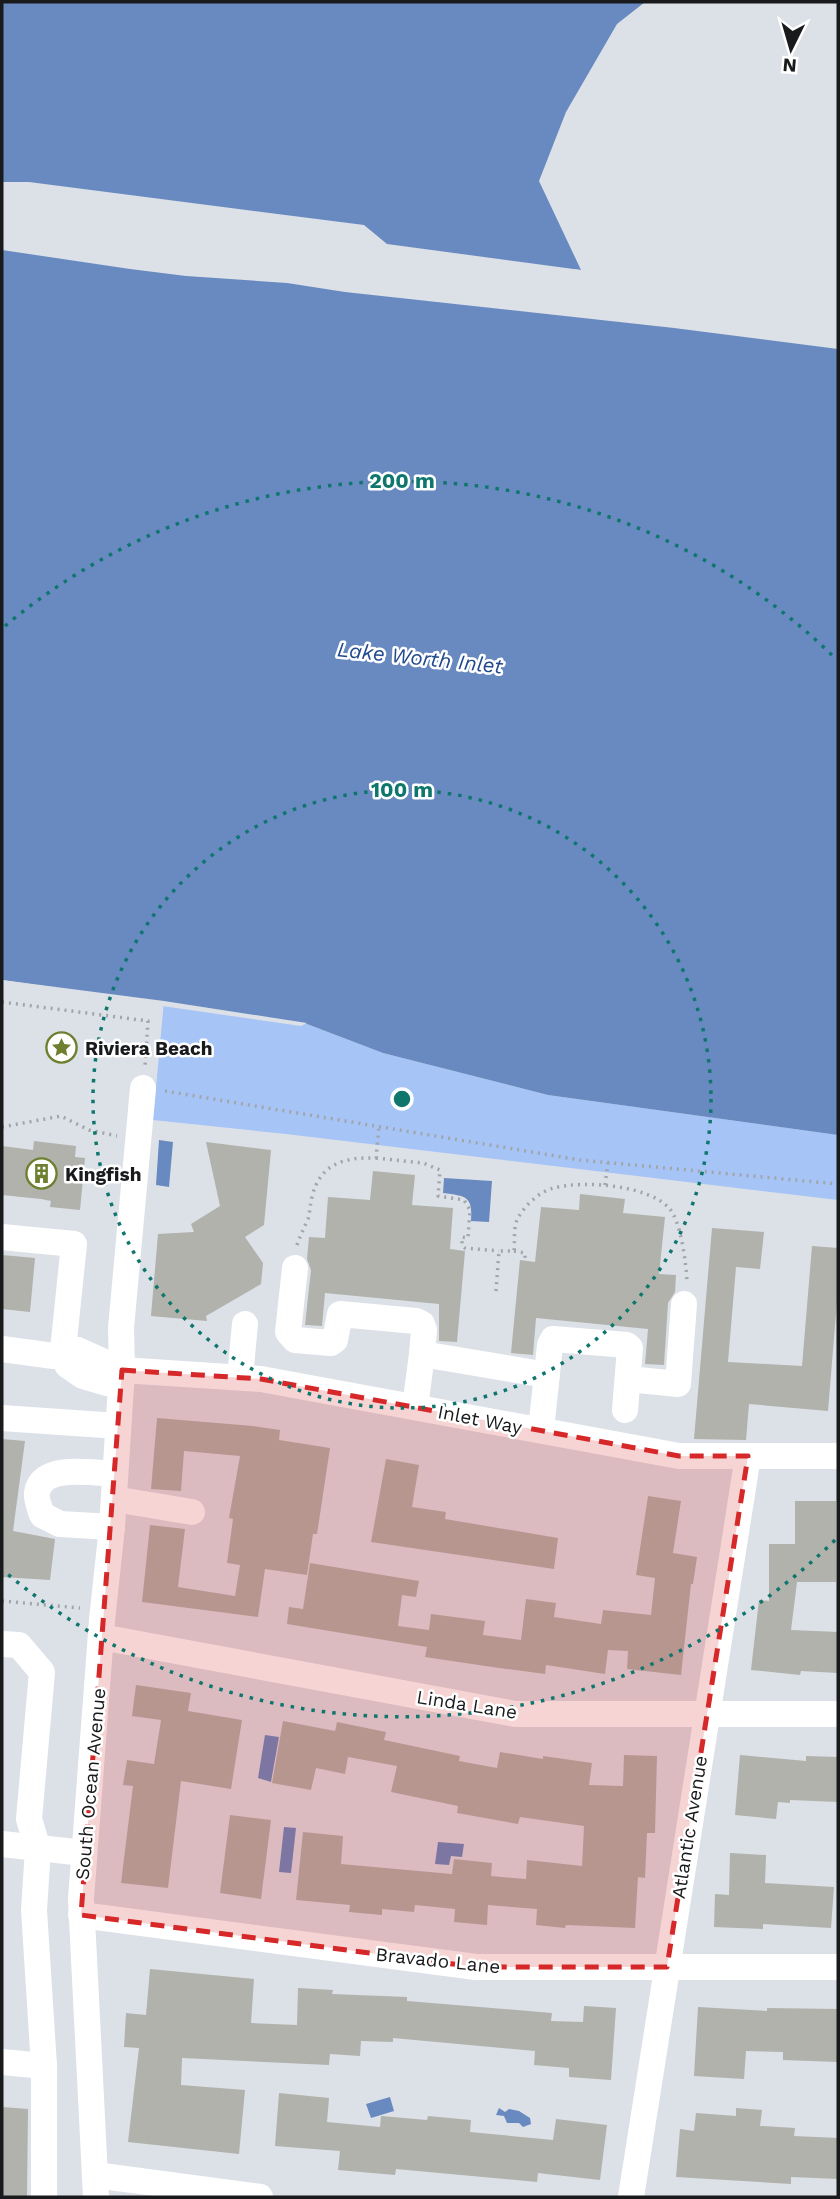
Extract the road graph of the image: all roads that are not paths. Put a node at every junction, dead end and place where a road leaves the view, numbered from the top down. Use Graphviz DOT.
graph roads {
  1 [pos="143,1088"];
  2 [pos="2,1237"];
  3 [pos="295,1268"];
  4 [pos="684,1304"];
  5 [pos="245,1324"];
  6 [pos="2,1349"];
  7 [pos="63,1350"];
  8 [pos="422,1354"];
  9 [pos="122,1370"];
  10 [pos="547,1375"];
  11 [pos="240,1377"];
  12 [pos="628,1379"];
  13 [pos="415,1407"];
  14 [pos="625,1410"];
  15 [pos="2,1418"];
  16 [pos="118,1426"];
  17 [pos="541,1430"];
  18 [pos="748,1456"];
  19 [pos="838,1456"];
  20 [pos="114,1486"];
  21 [pos="192,1512"];
  22 [pos="112,1527"];
  23 [pos="102,1637"];
  24 [pos="2,1644"];
  25 [pos="707,1714"];
  26 [pos="838,1714"];
  27 [pos="2,1844"];
  28 [pos="38,1849"];
  29 [pos="84,1853"];
  30 [pos="81,1915"];
  31 [pos="667,1967"];
  32 [pos="838,1967"];
  33 [pos="2,2062"];
  34 [pos="44,2066"];
  35 [pos="96,2186"];
  36 [pos="44,2197"];
  37 [pos="260,2197"];
  38 [pos="631,2197"];
  1 -- 9 [label="street, South Ocean Avenue"];
  2 -- 7 [label="street"];
  3 -- 8 [label="street"];
  4 -- 12 [label="street"];
  5 -- 11 [label="street"];
  6 -- 7 [label="street"];
  7 -- 9 [label="street, Inlet Way"];
  8 -- 10 [label="street"];
  8 -- 13 [label="street"];
  9 -- 11 [label="street, Inlet Way"];
  9 -- 16 [label="street, South Ocean Avenue"];
  10 -- 12 [label="street"];
  10 -- 17 [label="street"];
  11 -- 13 [label="street, Inlet Way"];
  12 -- 14 [label="street"];
  13 -- 17 [label="street, Inlet Way"];
  15 -- 16 [label="street"];
  16 -- 20 [label="street, South Ocean Avenue"];
  17 -- 18 [label="street, Inlet Way"];
  18 -- 19 [label="street, Inlet Way"];
  18 -- 25 [label="street, Atlantic Avenue"];
  20 -- 21 [label="street"];
  20 -- 22 [label="street, South Ocean Avenue"];
  20 -- 22 [label="street"];
  22 -- 23 [label="street, South Ocean Avenue"];
  23 -- 25 [label="street, Linda Lane"];
  23 -- 29 [label="street, South Ocean Avenue"];
  24 -- 28 [label="street"];
  25 -- 26 [label="street, Linda Lane"];
  25 -- 31 [label="street, Atlantic Avenue"];
  27 -- 28 [label="street"];
  28 -- 29 [label="street"];
  28 -- 34 [label="street"];
  29 -- 30 [label="street, South Ocean Avenue"];
  30 -- 31 [label="street, Bravado Lane"];
  30 -- 35 [label="street, South Ocean Avenue"];
  31 -- 32 [label="street, Bravado Lane"];
  31 -- 38 [label="street, Atlantic Avenue"];
  33 -- 34 [label="street"];
  34 -- 36 [label="street"];
  35 -- 37 [label="street"];
}
